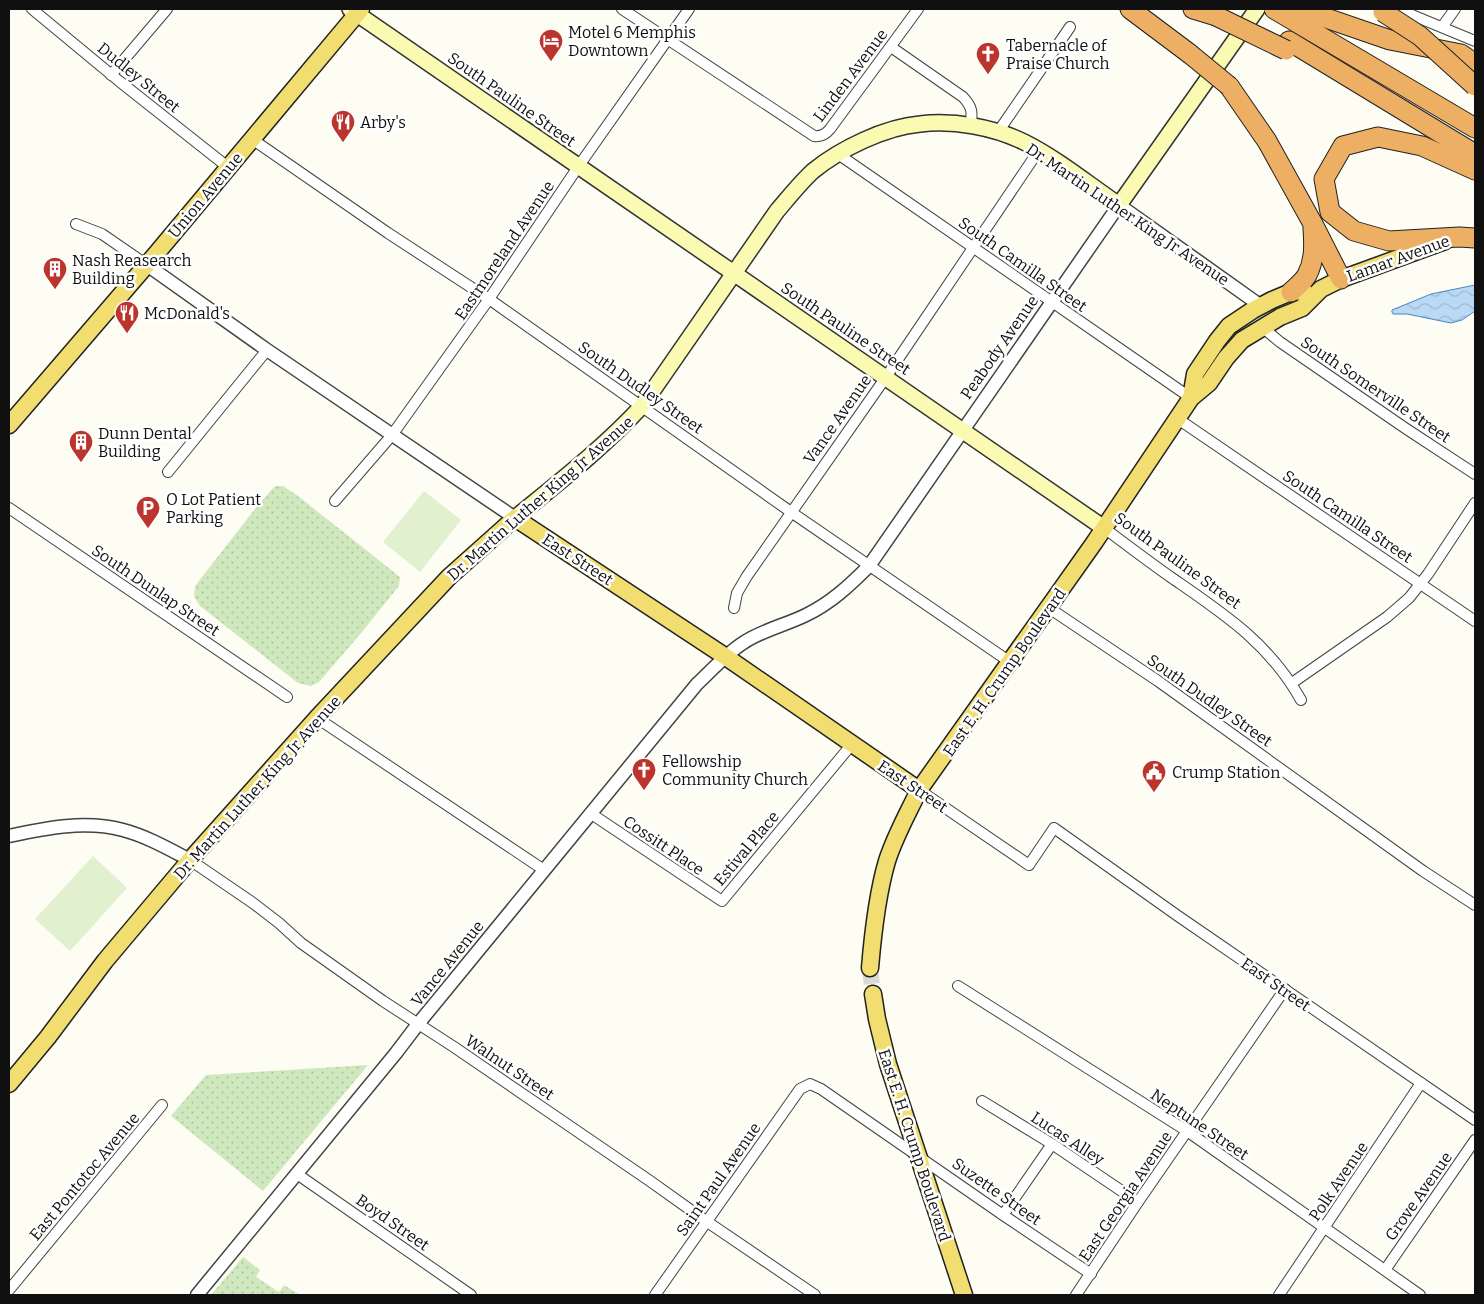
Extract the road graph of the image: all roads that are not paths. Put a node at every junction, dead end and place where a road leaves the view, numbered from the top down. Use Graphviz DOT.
graph roads {
  1 [pos="32,9"];
  2 [pos="167,9"];
  3 [pos="622,9"];
  4 [pos="689,9"];
  5 [pos="918,9"];
  6 [pos="1193,9"];
  7 [pos="1257,9"];
  8 [pos="1274,9"];
  9 [pos="1403,9"];
  10 [pos="1455,9"];
  11 [pos="356,10"];
  12 [pos="1380,10"];
  13 [pos="1132,11"];
  14 [pos="1220,12"];
  15 [pos="1303,15"];
  16 [pos="1070,27"];
  17 [pos="1442,27"];
  18 [pos="668,40"];
  19 [pos="1475,41"];
  20 [pos="891,47"];
  21 [pos="1471,59"];
  22 [pos="111,75"];
  23 [pos="1475,86"];
  24 [pos="971,126"];
  25 [pos="1475,128"];
  26 [pos="998,132"];
  27 [pos="252,139"];
  28 [pos="1039,150"];
  29 [pos="838,154"];
  30 [pos="1475,154"];
  31 [pos="578,167"];
  32 [pos="229,168"];
  33 [pos="1475,170"];
  34 [pos="1119,205"];
  35 [pos="76,224"];
  36 [pos="1313,224"];
  37 [pos="1470,235"];
  38 [pos="973,247"];
  39 [pos="147,265"];
  40 [pos="734,273"];
  41 [pos="1341,279"];
  42 [pos="1322,289"];
  43 [pos="1291,292"];
  44 [pos="489,299"];
  45 [pos="1052,302"];
  46 [pos="1261,306"];
  47 [pos="1262,327"];
  48 [pos="267,350"];
  49 [pos="886,377"];
  50 [pos="1191,398"];
  51 [pos="642,406"];
  52 [pos="1178,419"];
  53 [pos="9,425"];
  54 [pos="964,430"];
  55 [pos="392,436"];
  56 [pos="168,472"];
  57 [pos="1475,474"];
  58 [pos="335,502"];
  59 [pos="1475,502"];
  60 [pos="9,508"];
  61 [pos="791,512"];
  62 [pos="515,518"];
  63 [pos="1104,528"];
  64 [pos="869,566"];
  65 [pos="1420,584"];
  66 [pos="734,608"];
  67 [pos="1049,608"];
  68 [pos="1475,621"];
  69 [pos="726,657"];
  70 [pos="1010,662"];
  71 [pos="1292,683"];
  72 [pos="287,697"];
  73 [pos="1301,700"];
  74 [pos="317,718"];
  75 [pos="852,744"];
  76 [pos="919,790"];
  77 [pos="590,813"];
  78 [pos="9,836"];
  79 [pos="190,860"];
  80 [pos="544,870"];
  81 [pos="722,902"];
  82 [pos="1475,905"];
  83 [pos="870,968"];
  84 [pos="958,986"];
  85 [pos="1285,989"];
  86 [pos="873,994"];
  87 [pos="418,1024"];
  88 [pos="1421,1083"];
  89 [pos="9,1084"];
  90 [pos="810,1084"];
  91 [pos="982,1102"];
  92 [pos="162,1105"];
  93 [pos="1475,1120"];
  94 [pos="1187,1131"];
  95 [pos="1475,1140"];
  96 [pos="1052,1144"];
  97 [pos="916,1154"];
  98 [pos="297,1174"];
  99 [pos="1138,1202"];
  100 [pos="1003,1215"];
  101 [pos="706,1222"];
  102 [pos="1325,1228"];
  103 [pos="1385,1270"];
  104 [pos="1091,1274"];
  105 [pos="9,1290"];
  106 [pos="197,1295"];
  107 [pos="471,1295"];
  108 [pos="655,1295"];
  109 [pos="815,1295"];
  110 [pos="964,1295"];
  111 [pos="1076,1295"];
  112 [pos="1279,1295"];
  113 [pos="1420,1295"];
  1 -- 22 [label="street, Dudley Street"];
  2 -- 22 [label="street"];
  3 -- 18 [label="street"];
  4 -- 18 [label="street, Eastmoreland Avenue"];
  5 -- 20 [label="street, Linden Avenue"];
  6 -- 14 [label="highway"];
  7 -- 34 [label="main road, Peabody Avenue"];
  8 -- 15 [label="highway"];
  9 -- 17 [label="street"];
  10 -- 17 [label="street"];
  11 -- 27 [label="main road, Union Avenue"];
  11 -- 31 [label="main road, South Pauline Street"];
  12 -- 23 [label="highway, bridge"];
  13 -- 36 [label="highway, bridge"];
  14 -- 30 [label="highway"];
  15 -- 21 [label="highway"];
  15 -- 25 [label="highway"];
  16 -- 26 [label="street"];
  17 -- 19 [label="street"];
  18 -- 20 [label="street, Linden Avenue"];
  18 -- 31 [label="street, Eastmoreland Avenue"];
  20 -- 24 [label="street"];
  22 -- 32 [label="street, Dudley Street"];
  24 -- 26 [label="main road, Dr. Martin Luther King Jr Avenue"];
  24 -- 29 [label="main road, Dr. Martin Luther King Jr Avenue"];
  26 -- 28 [label="main road, Dr. Martin Luther King Jr Avenue"];
  27 -- 32 [label="main road, Union Avenue"];
  27 -- 44 [label="street, South Dudley Street"];
  28 -- 34 [label="main road, Dr. Martin Luther King Jr Avenue"];
  28 -- 38 [label="street, Vance Avenue"];
  29 -- 38 [label="street, South Camilla Street"];
  29 -- 40 [label="main road, Dr. Martin Luther King Jr Avenue"];
  31 -- 40 [label="main road, South Pauline Street"];
  31 -- 44 [label="street, Eastmoreland Avenue"];
  32 -- 39 [label="main road, Union Avenue"];
  33 -- 37 [label="highway"];
  34 -- 45 [label="street, Peabody Avenue"];
  34 -- 46 [label="street, Dr. Martin Luther King Jr Avenue"];
  35 -- 39 [label="street, East Street"];
  36 -- 41 [label="highway"];
  36 -- 43 [label="highway"];
  37 -- 41 [label="main road, Lamar Avenue"];
  38 -- 45 [label="street, South Camilla Street"];
  38 -- 49 [label="street, Vance Avenue"];
  39 -- 48 [label="street, East Street"];
  39 -- 53 [label="main road, Union Avenue"];
  40 -- 49 [label="main road, South Pauline Street"];
  40 -- 51 [label="main road, Dr. Martin Luther King Jr Avenue"];
  41 -- 42 [label="main road, Lamar Avenue"];
  42 -- 43 [label="main road, East E. H. Crump Boulevard"];
  42 -- 47 [label="main road, East E. H. Crump Boulevard"];
  43 -- 46 [label="main road, East E. H. Crump Boulevard"];
  44 -- 51 [label="street, South Dudley Street"];
  44 -- 55 [label="street, Eastmoreland Avenue"];
  45 -- 50 [label="street, South Camilla Street"];
  45 -- 54 [label="street, Peabody Avenue"];
  46 -- 50 [label="main road, East E. H. Crump Boulevard"];
  47 -- 50 [label="main road, East E. H. Crump Boulevard"];
  47 -- 57 [label="street, South Somerville Street"];
  48 -- 55 [label="street, East Street"];
  48 -- 56 [label="street"];
  49 -- 54 [label="main road, South Pauline Street"];
  49 -- 61 [label="street, Vance Avenue"];
  50 -- 52 [label="main road, East E. H. Crump Boulevard"];
  51 -- 61 [label="street, South Dudley Street"];
  51 -- 62 [label="main road, Dr. Martin Luther King Jr Avenue"];
  52 -- 63 [label="main road, East E. H. Crump Boulevard"];
  52 -- 65 [label="street, South Camilla Street"];
  54 -- 63 [label="main road, South Pauline Street"];
  54 -- 64 [label="street, Peabody Avenue"];
  55 -- 58 [label="street, Eastmoreland Avenue"];
  55 -- 62 [label="street, East Street"];
  59 -- 65 [label="street"];
  60 -- 72 [label="street, South Dunlap Street"];
  61 -- 64 [label="street, South Dudley Street"];
  61 -- 66 [label="street, Vance Avenue"];
  62 -- 69 [label="main road, East Street"];
  62 -- 74 [label="main road, Dr. Martin Luther King Jr Avenue"];
  63 -- 67 [label="main road, East E. H. Crump Boulevard"];
  63 -- 71 [label="street, South Pauline Street"];
  64 -- 69 [label="street, Peabody Avenue"];
  64 -- 70 [label="street, South Dudley Street"];
  65 -- 68 [label="street, South Camilla Street"];
  65 -- 71 [label="street"];
  67 -- 70 [label="main road, East E. H. Crump Boulevard"];
  67 -- 82 [label="street, South Dudley Street"];
  69 -- 75 [label="main road, East Street"];
  69 -- 77 [label="street, Vance Avenue"];
  70 -- 76 [label="main road, East E. H. Crump Boulevard"];
  71 -- 73 [label="street, South Pauline Street"];
  74 -- 79 [label="main road, Dr. Martin Luther King Jr Avenue"];
  74 -- 80 [label="street"];
  75 -- 76 [label="main road, East Street"];
  75 -- 81 [label="street, Estival Place"];
  76 -- 83 [label="main road, East E. H. Crump Boulevard"];
  76 -- 85 [label="street, East Street"];
  77 -- 80 [label="street, Vance Avenue"];
  77 -- 81 [label="street, Cossitt Place"];
  78 -- 79 [label="street"];
  79 -- 87 [label="street, Walnut Street"];
  79 -- 89 [label="main road, Dr. Martin Luther King Jr Avenue"];
  80 -- 87 [label="street, Vance Avenue"];
  84 -- 94 [label="street, Neptune Street"];
  85 -- 88 [label="street, East Street"];
  85 -- 94 [label="street, East Georgia Avenue"];
  86 -- 97 [label="main road, East E. H. Crump Boulevard"];
  87 -- 98 [label="street, Vance Avenue"];
  87 -- 101 [label="street, Walnut Street"];
  88 -- 93 [label="street, East Street"];
  88 -- 102 [label="street, Polk Avenue"];
  90 -- 97 [label="street, Suzette Street"];
  90 -- 101 [label="street, Saint Paul Avenue"];
  91 -- 96 [label="street, Lucas Alley"];
  92 -- 105 [label="street, East Pontotoc Avenue"];
  94 -- 99 [label="street, East Georgia Avenue"];
  94 -- 102 [label="street, Neptune Street"];
  95 -- 103 [label="street, Grove Avenue"];
  96 -- 99 [label="street, Lucas Alley"];
  96 -- 100 [label="street"];
  97 -- 100 [label="street, Suzette Street"];
  97 -- 110 [label="main road, East E. H. Crump Boulevard"];
  98 -- 106 [label="street, Vance Avenue"];
  98 -- 107 [label="street, Boyd Street"];
  99 -- 104 [label="street, East Georgia Avenue"];
  100 -- 104 [label="street, Suzette Street"];
  101 -- 108 [label="street, Saint Paul Avenue"];
  101 -- 109 [label="street, Walnut Street"];
  102 -- 103 [label="street, Neptune Street"];
  102 -- 112 [label="street, Polk Avenue"];
  103 -- 113 [label="street, Neptune Street"];
  104 -- 111 [label="street, East Georgia Avenue"];
}
